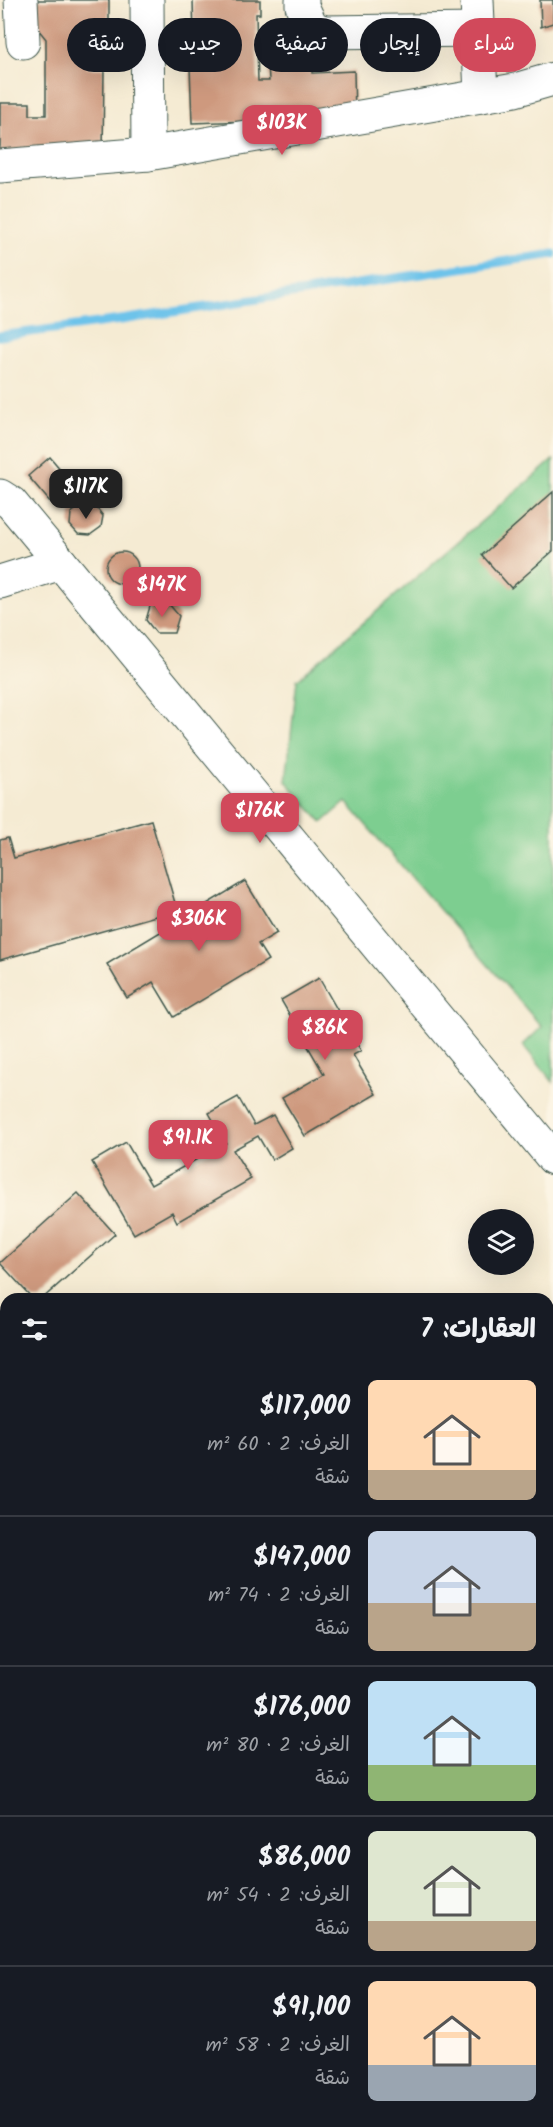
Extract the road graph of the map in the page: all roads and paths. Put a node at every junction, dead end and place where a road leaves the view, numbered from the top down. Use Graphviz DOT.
graph roads {
  1 [pos="21,0"];
  2 [pos="147,0"];
  3 [pos="302,0"];
  4 [pos="478,15"];
  5 [pos="23,42"];
  6 [pos="553,80"];
  7 [pos="481,96"];
  8 [pos="148,154"];
  9 [pos="0,166"];
  10 [pos="0,496"];
  11 [pos="61,563"];
  12 [pos="0,582"];
  13 [pos="553,1158"];
  1 -- 5 [label="street"];
  2 -- 8 [label="street"];
  3 -- 4 [label="street"];
  4 -- 7 [label="street"];
  6 -- 7 [label="street"];
  7 -- 8 [label="street"];
  8 -- 9 [label="street"];
  10 -- 11 [label="street"];
  11 -- 12 [label="street"];
  11 -- 13 [label="street"];
}
